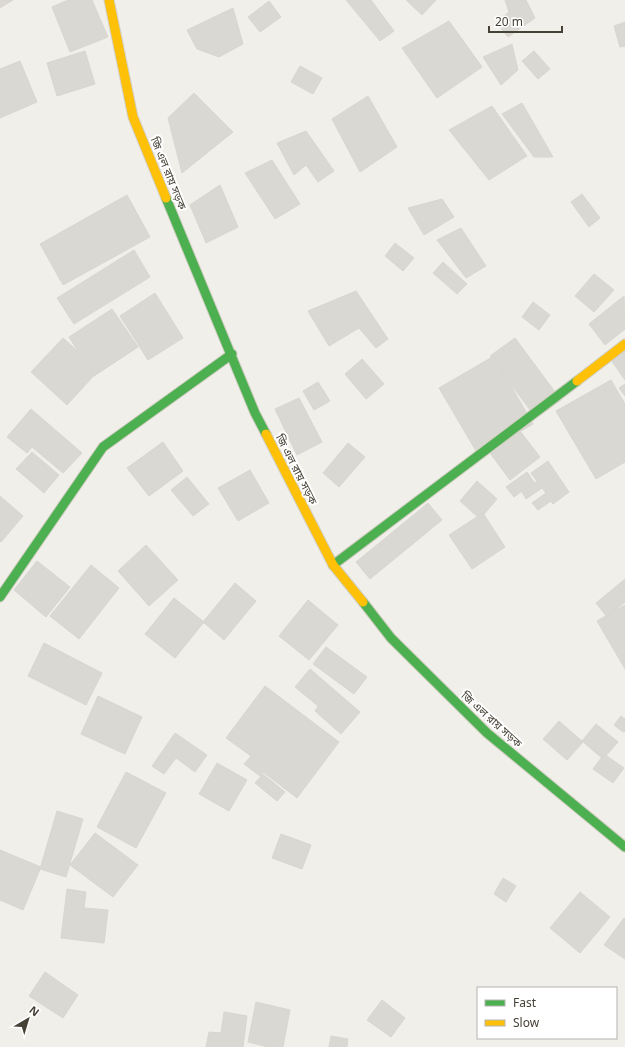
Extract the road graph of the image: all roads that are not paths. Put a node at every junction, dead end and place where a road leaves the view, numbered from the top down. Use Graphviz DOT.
graph roads {
  1 [pos="109,0"];
  2 [pos="625,344"];
  3 [pos="232,354"];
  4 [pos="334,565"];
  5 [pos="0,597"];
  6 [pos="625,847"];
  1 -- 3 [label="main road, জি এল রায় সড়ক"];
  2 -- 4 [label="main road"];
  3 -- 4 [label="main road, জি এল রায় সড়ক"];
  3 -- 5 [label="main road"];
  4 -- 6 [label="main road, জি এল রায় সড়ক"];
}
